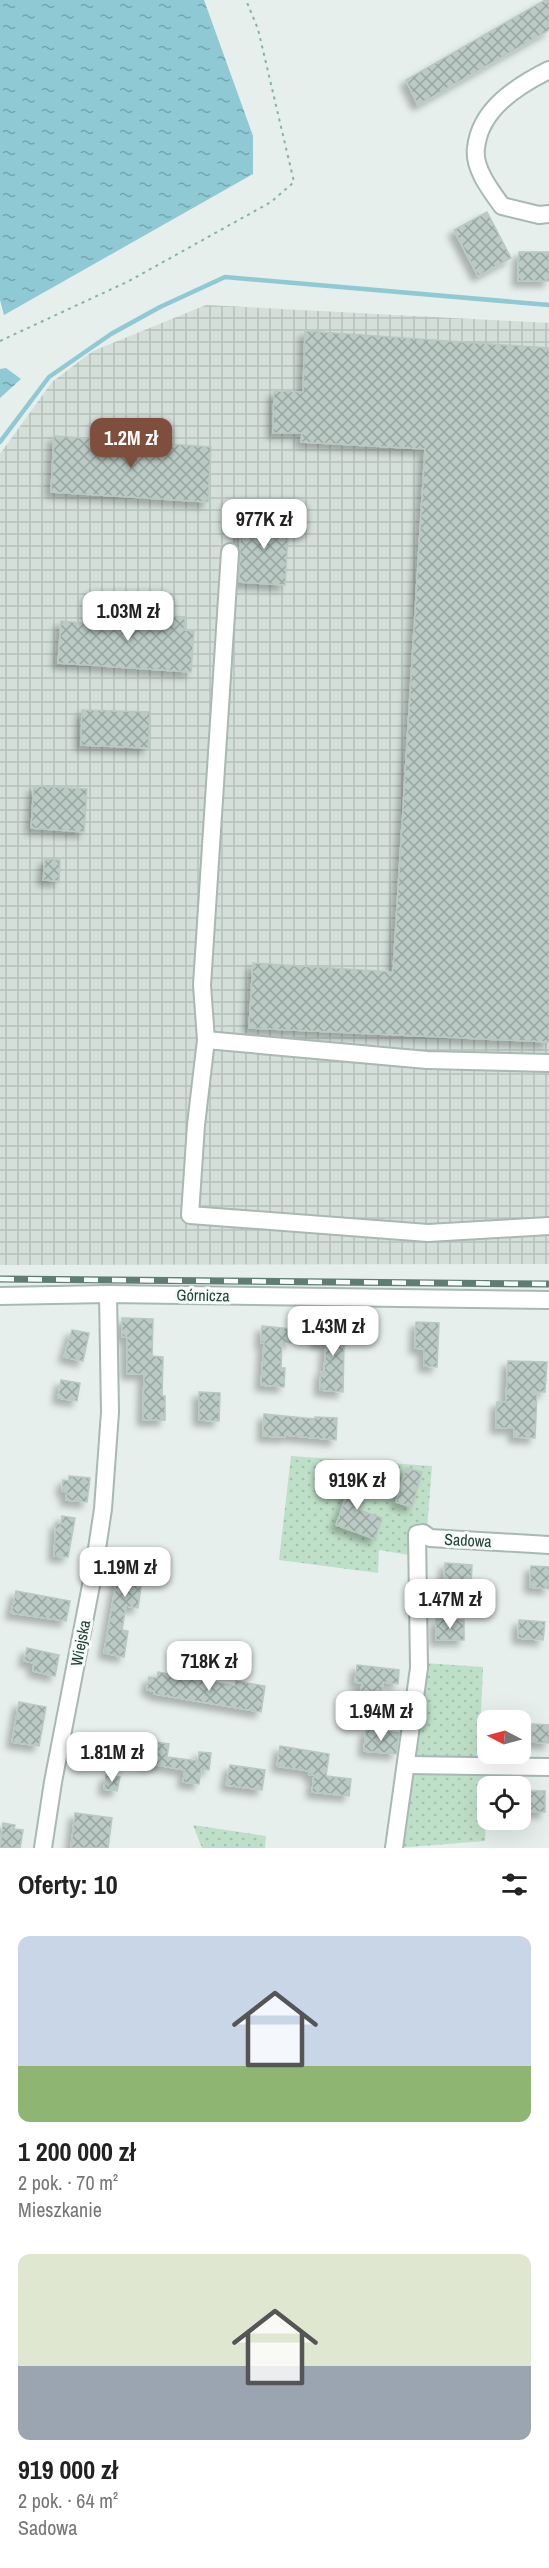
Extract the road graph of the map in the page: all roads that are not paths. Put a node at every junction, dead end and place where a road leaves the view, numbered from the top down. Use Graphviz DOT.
graph roads {
  1 [pos="549,70"];
  2 [pos="549,214"];
  3 [pos="230,552"];
  4 [pos="206,1040"];
  5 [pos="549,1063"];
  6 [pos="549,1226"];
  7 [pos="108,1294"];
  8 [pos="0,1296"];
  9 [pos="549,1300"];
  10 [pos="549,1545"];
  11 [pos="407,1766"];
  12 [pos="549,1767"];
  13 [pos="43,1848"];
  14 [pos="394,1848"];
  1 -- 2 [label="street"];
  3 -- 4 [label="street"];
  4 -- 5 [label="street"];
  4 -- 6 [label="street"];
  7 -- 8 [label="street, Górnicza"];
  7 -- 9 [label="street, Górnicza"];
  7 -- 13 [label="street, Wiejska"];
  10 -- 11 [label="street, Sadowa"];
  11 -- 12 [label="street"];
  11 -- 14 [label="street, Sadowa"];
}
